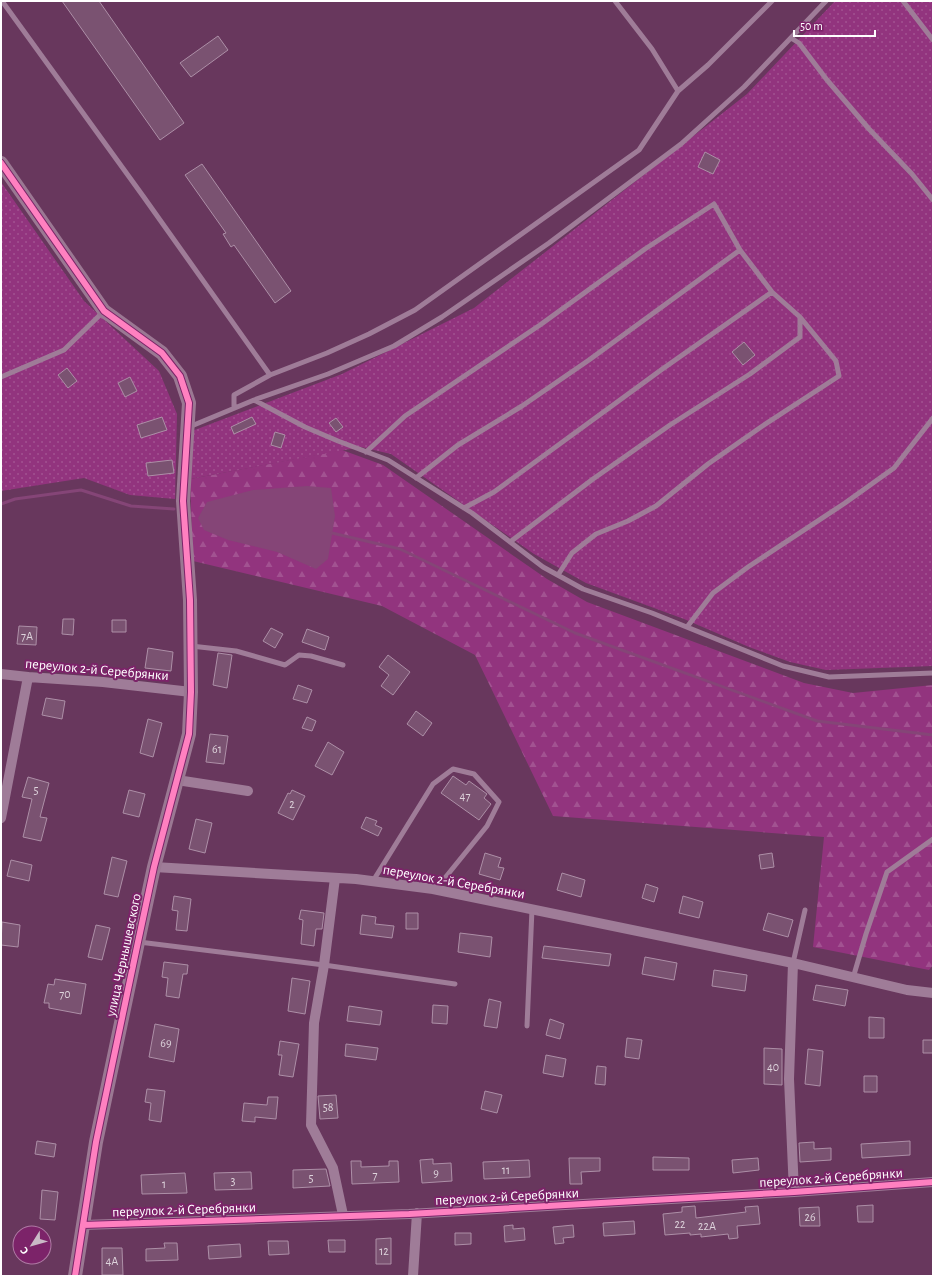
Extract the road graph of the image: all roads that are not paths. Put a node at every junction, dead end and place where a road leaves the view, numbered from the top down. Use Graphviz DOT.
graph roads {
  1 [pos="2,1"];
  2 [pos="615,1"];
  3 [pos="772,1"];
  4 [pos="826,1"];
  5 [pos="903,1"];
  6 [pos="791,38"];
  7 [pos="933,40"];
  8 [pos="678,91"];
  9 [pos="1,163"];
  10 [pos="933,200"];
  11 [pos="740,250"];
  12 [pos="772,292"];
  13 [pos="104,311"];
  14 [pos="800,317"];
  15 [pos="270,375"];
  16 [pos="1,377"];
  17 [pos="254,400"];
  18 [pos="234,408"];
  19 [pos="933,418"];
  20 [pos="188,428"];
  21 [pos="366,452"];
  22 [pos="416,478"];
  23 [pos="464,508"];
  24 [pos="510,542"];
  25 [pos="558,575"];
  26 [pos="687,627"];
  27 [pos="190,646"];
  28 [pos="343,665"];
  29 [pos="933,673"];
  30 [pos="1,674"];
  31 [pos="28,677"];
  32 [pos="191,692"];
  33 [pos="177,780"];
  34 [pos="248,791"];
  35 [pos="1,818"];
  36 [pos="933,839"];
  37 [pos="154,867"];
  38 [pos="336,878"];
  39 [pos="373,881"];
  40 [pos="436,889"];
  41 [pos="532,909"];
  42 [pos="805,910"];
  43 [pos="138,942"];
  44 [pos="793,963"];
  45 [pos="324,965"];
  46 [pos="853,978"];
  47 [pos="455,984"];
  48 [pos="933,992"];
  49 [pos="527,1026"];
  50 [pos="933,1182"];
  51 [pos="794,1192"];
  52 [pos="417,1213"];
  53 [pos="343,1216"];
  54 [pos="83,1225"];
  55 [pos="75,1276"];
  56 [pos="413,1276"];
  1 -- 15 [label="lane"];
  2 -- 8 [label="lane"];
  3 -- 8 [label="lane"];
  4 -- 6 [label="lane"];
  5 -- 7 [label="lane"];
  6 -- 10 [label="lane"];
  6 -- 17 [label="lane"];
  8 -- 15 [label="lane"];
  9 -- 13 [label="street, улица Чернышевского"];
  11 -- 12 [label="lane"];
  11 -- 21 [label="lane"];
  11 -- 22 [label="lane"];
  12 -- 14 [label="lane"];
  12 -- 23 [label="lane"];
  13 -- 16 [label="lane"];
  13 -- 20 [label="street, улица Чернышевского"];
  14 -- 24 [label="lane"];
  14 -- 25 [label="lane"];
  15 -- 18 [label="lane"];
  17 -- 18 [label="lane"];
  17 -- 21 [label="lane"];
  18 -- 20 [label="lane"];
  19 -- 26 [label="lane"];
  20 -- 27 [label="street, улица Чернышевского"];
  21 -- 22 [label="lane"];
  22 -- 23 [label="lane"];
  23 -- 24 [label="lane"];
  24 -- 25 [label="lane"];
  25 -- 26 [label="lane"];
  26 -- 29 [label="lane"];
  27 -- 28 [label="lane"];
  27 -- 32 [label="street, улица Чернышевского"];
  30 -- 31 [label="street, переулок 2-й Серебрянки"];
  31 -- 32 [label="street, переулок 2-й Серебрянки"];
  31 -- 35 [label="street"];
  32 -- 33 [label="street, улица Чернышевского"];
  33 -- 34 [label="street"];
  33 -- 37 [label="street, улица Чернышевского"];
  36 -- 46 [label="lane"];
  37 -- 38 [label="street, переулок 2-й Серебрянки"];
  37 -- 43 [label="street, улица Чернышевского"];
  38 -- 39 [label="street, переулок 2-й Серебрянки"];
  38 -- 45 [label="street"];
  39 -- 40 [label="street, переулок 2-й Серебрянки"];
  39 -- 40 [label="lane"];
  40 -- 41 [label="street, переулок 2-й Серебрянки"];
  41 -- 44 [label="street, переулок 2-й Серебрянки"];
  41 -- 49 [label="lane"];
  42 -- 44 [label="lane"];
  43 -- 45 [label="lane"];
  43 -- 54 [label="street, улица Чернышевского"];
  44 -- 46 [label="street, переулок 2-й Серебрянки"];
  44 -- 51 [label="street"];
  45 -- 47 [label="lane"];
  45 -- 53 [label="street"];
  46 -- 48 [label="street, переулок 2-й Серебрянки"];
  50 -- 51 [label="street, переулок 2-й Серебрянки"];
  51 -- 52 [label="street, переулок 2-й Серебрянки"];
  52 -- 53 [label="street, переулок 2-й Серебрянки"];
  52 -- 56 [label="street"];
  53 -- 54 [label="street, переулок 2-й Серебрянки"];
  54 -- 55 [label="street, улица Чернышевского"];
}
